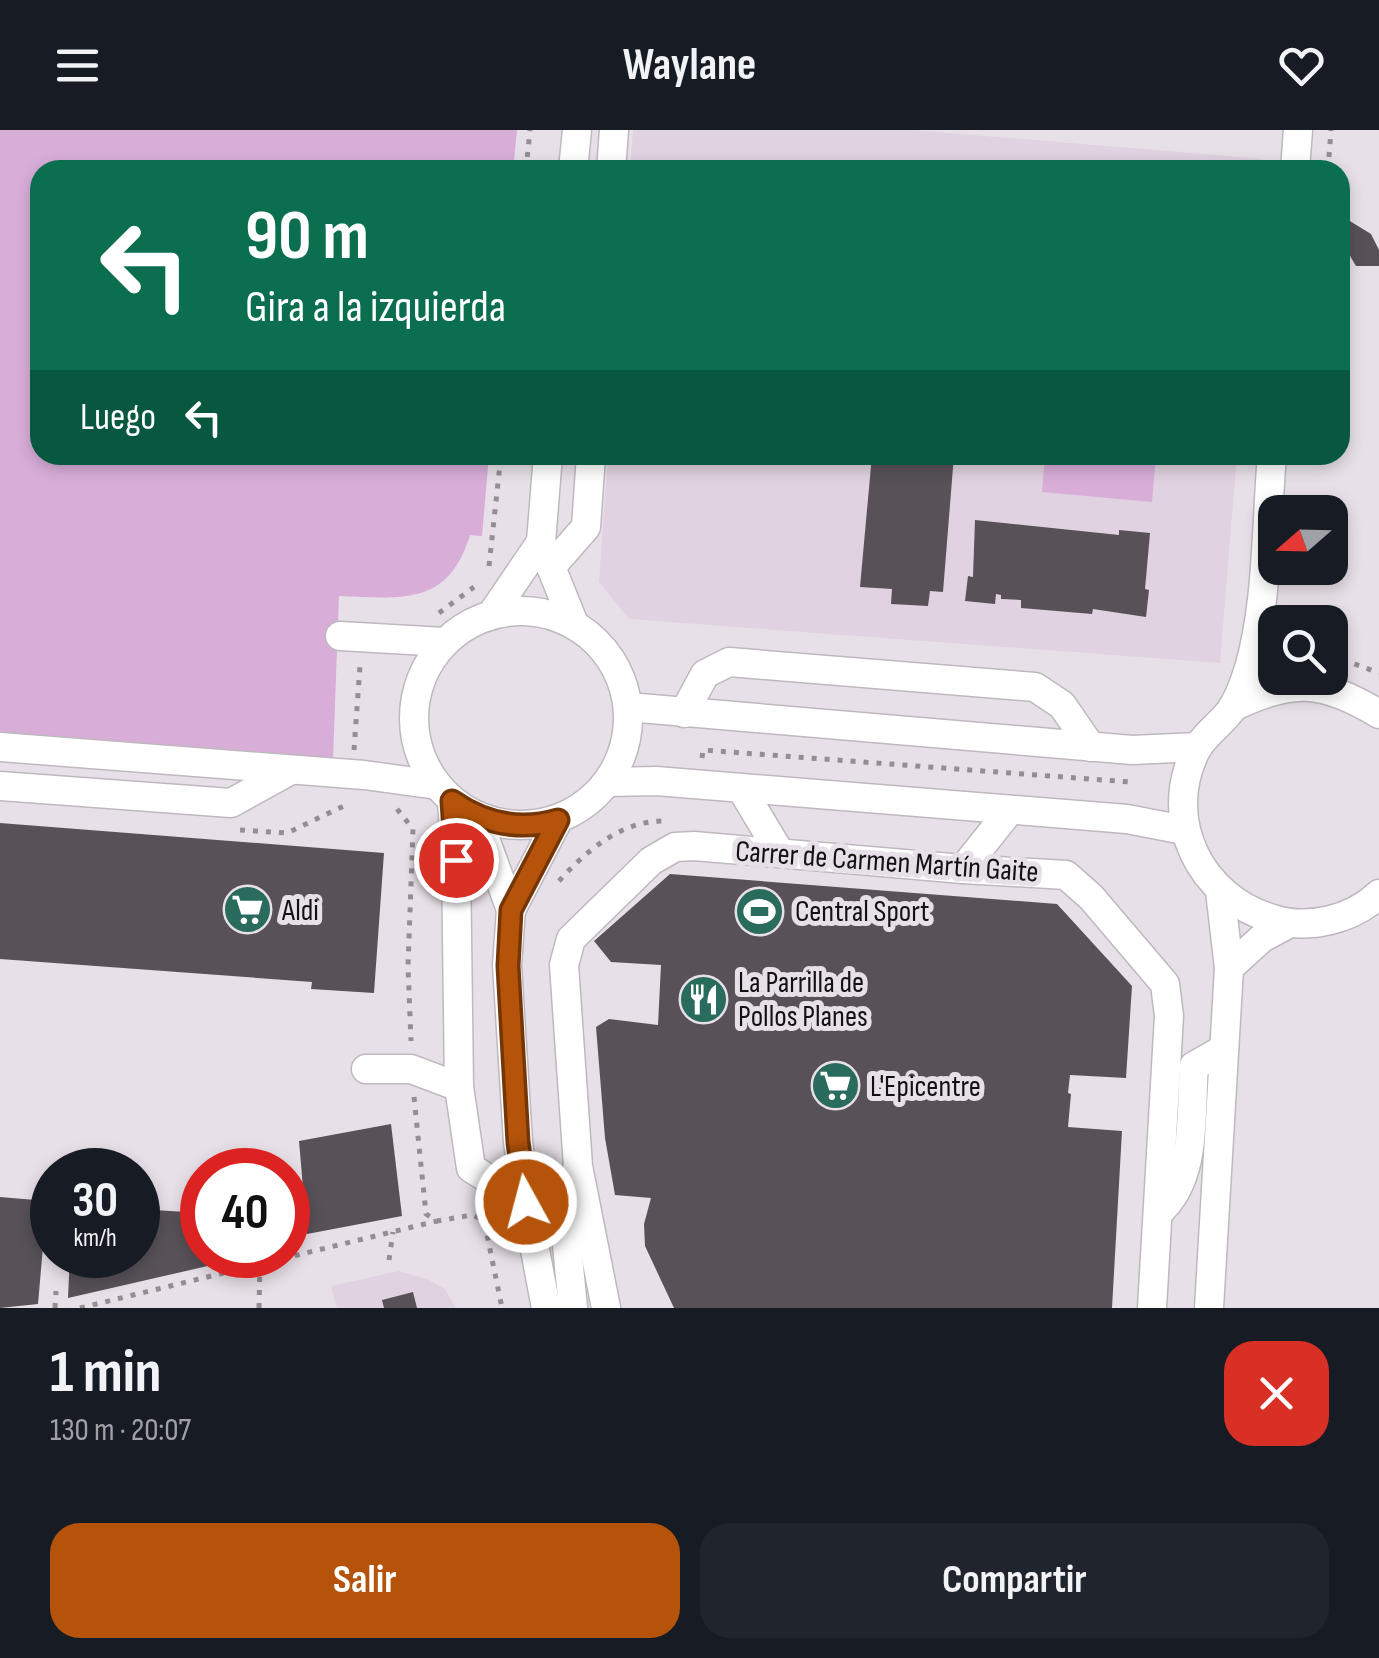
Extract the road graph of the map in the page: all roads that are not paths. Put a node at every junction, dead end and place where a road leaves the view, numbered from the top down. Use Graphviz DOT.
graph roads {
  1 [pos="576,130"];
  2 [pos="614,130"];
  3 [pos="1298,130"];
  4 [pos="574,160"];
  5 [pos="612,160"];
  6 [pos="1296,160"];
  7 [pos="548,465"];
  8 [pos="590,465"];
  9 [pos="1271,465"];
  10 [pos="546,554"];
  11 [pos="1260,605"];
  12 [pos="492,614"];
  13 [pos="574,624"];
  14 [pos="1258,626"];
  15 [pos="351,637"];
  16 [pos="444,642"];
  17 [pos="1258,695"];
  18 [pos="1346,695"];
  19 [pos="628,706"];
  20 [pos="1233,707"];
  21 [pos="684,713"];
  22 [pos="1379,714"];
  23 [pos="415,737"];
  24 [pos="0,747"];
  25 [pos="1091,747"];
  26 [pos="1198,747"];
  27 [pos="292,769"];
  28 [pos="358,774"];
  29 [pos="609,782"];
  30 [pos="0,786"];
  31 [pos="741,788"];
  32 [pos="445,793"];
  33 [pos="1010,810"];
  34 [pos="477,817"];
  35 [pos="558,820"];
  36 [pos="1184,830"];
  37 [pos="780,853"];
  38 [pos="963,870"];
  39 [pos="1220,891"];
  40 [pos="1379,894"];
  41 [pos="511,910"];
  42 [pos="1288,924"];
  43 [pos="1229,968"];
  44 [pos="460,1043"];
  45 [pos="1224,1049"];
  46 [pos="412,1068"];
  47 [pos="366,1069"];
  48 [pos="460,1087"];
  49 [pos="578,1166"];
  50 [pos="526,1202"];
  51 [pos="1158,1213"];
  52 [pos="599,1277"];
  53 [pos="546,1308"];
  54 [pos="572,1308"];
  55 [pos="606,1308"];
  56 [pos="626,1308"];
  57 [pos="1152,1308"];
  58 [pos="1209,1308"];
  1 -- 4 [label="street"];
  2 -- 5 [label="street"];
  3 -- 6 [label="street"];
  7 -- 10 [label="street"];
  8 -- 10 [label="street"];
  9 -- 11 [label="street"];
  10 -- 12 [label="street"];
  10 -- 13 [label="street"];
  12 -- 13 [label="street"];
  12 -- 16 [label="street"];
  13 -- 19 [label="street"];
  14 -- 20 [label="street"];
  15 -- 16 [label="street"];
  16 -- 23 [label="street"];
  17 -- 20 [label="street"];
  18 -- 22 [label="street"];
  19 -- 21 [label="street"];
  19 -- 29 [label="street"];
  20 -- 26 [label="street"];
  21 -- 25 [label="street"];
  21 -- 25 [label="street"];
  23 -- 28 [label="street"];
  23 -- 32 [label="street"];
  24 -- 27 [label="street"];
  25 -- 26 [label="street"];
  26 -- 36 [label="street"];
  27 -- 28 [label="street"];
  27 -- 30 [label="street"];
  28 -- 32 [label="street"];
  29 -- 31 [label="street"];
  29 -- 35 [label="street"];
  31 -- 33 [label="street"];
  31 -- 37 [label="street"];
  32 -- 34 [label="street"];
  32 -- 44 [label="street"];
  33 -- 36 [label="street"];
  33 -- 38 [label="street"];
  34 -- 35 [label="street"];
  34 -- 41 [label="street"];
  35 -- 41 [label="street"];
  36 -- 39 [label="street"];
  37 -- 38 [label="street, Carrer de Carmen Martín Gaite"];
  37 -- 49 [label="street, Carrer de Carmen Martín Gaite"];
  38 -- 51 [label="street, Carrer de Carmen Martín Gaite"];
  39 -- 42 [label="street"];
  39 -- 43 [label="street"];
  40 -- 42 [label="street"];
  41 -- 50 [label="street"];
  42 -- 43 [label="street"];
  43 -- 45 [label="street"];
  44 -- 46 [label="street"];
  44 -- 48 [label="street"];
  45 -- 51 [label="street"];
  45 -- 58 [label="street"];
  46 -- 47 [label="street"];
  46 -- 48 [label="street"];
  48 -- 50 [label="street"];
  49 -- 52 [label="street"];
  49 -- 54 [label="street"];
  50 -- 53 [label="street"];
  51 -- 57 [label="street, Carrer de Carmen Martín Gaite"];
  52 -- 55 [label="street"];
  52 -- 56 [label="street"];
}
